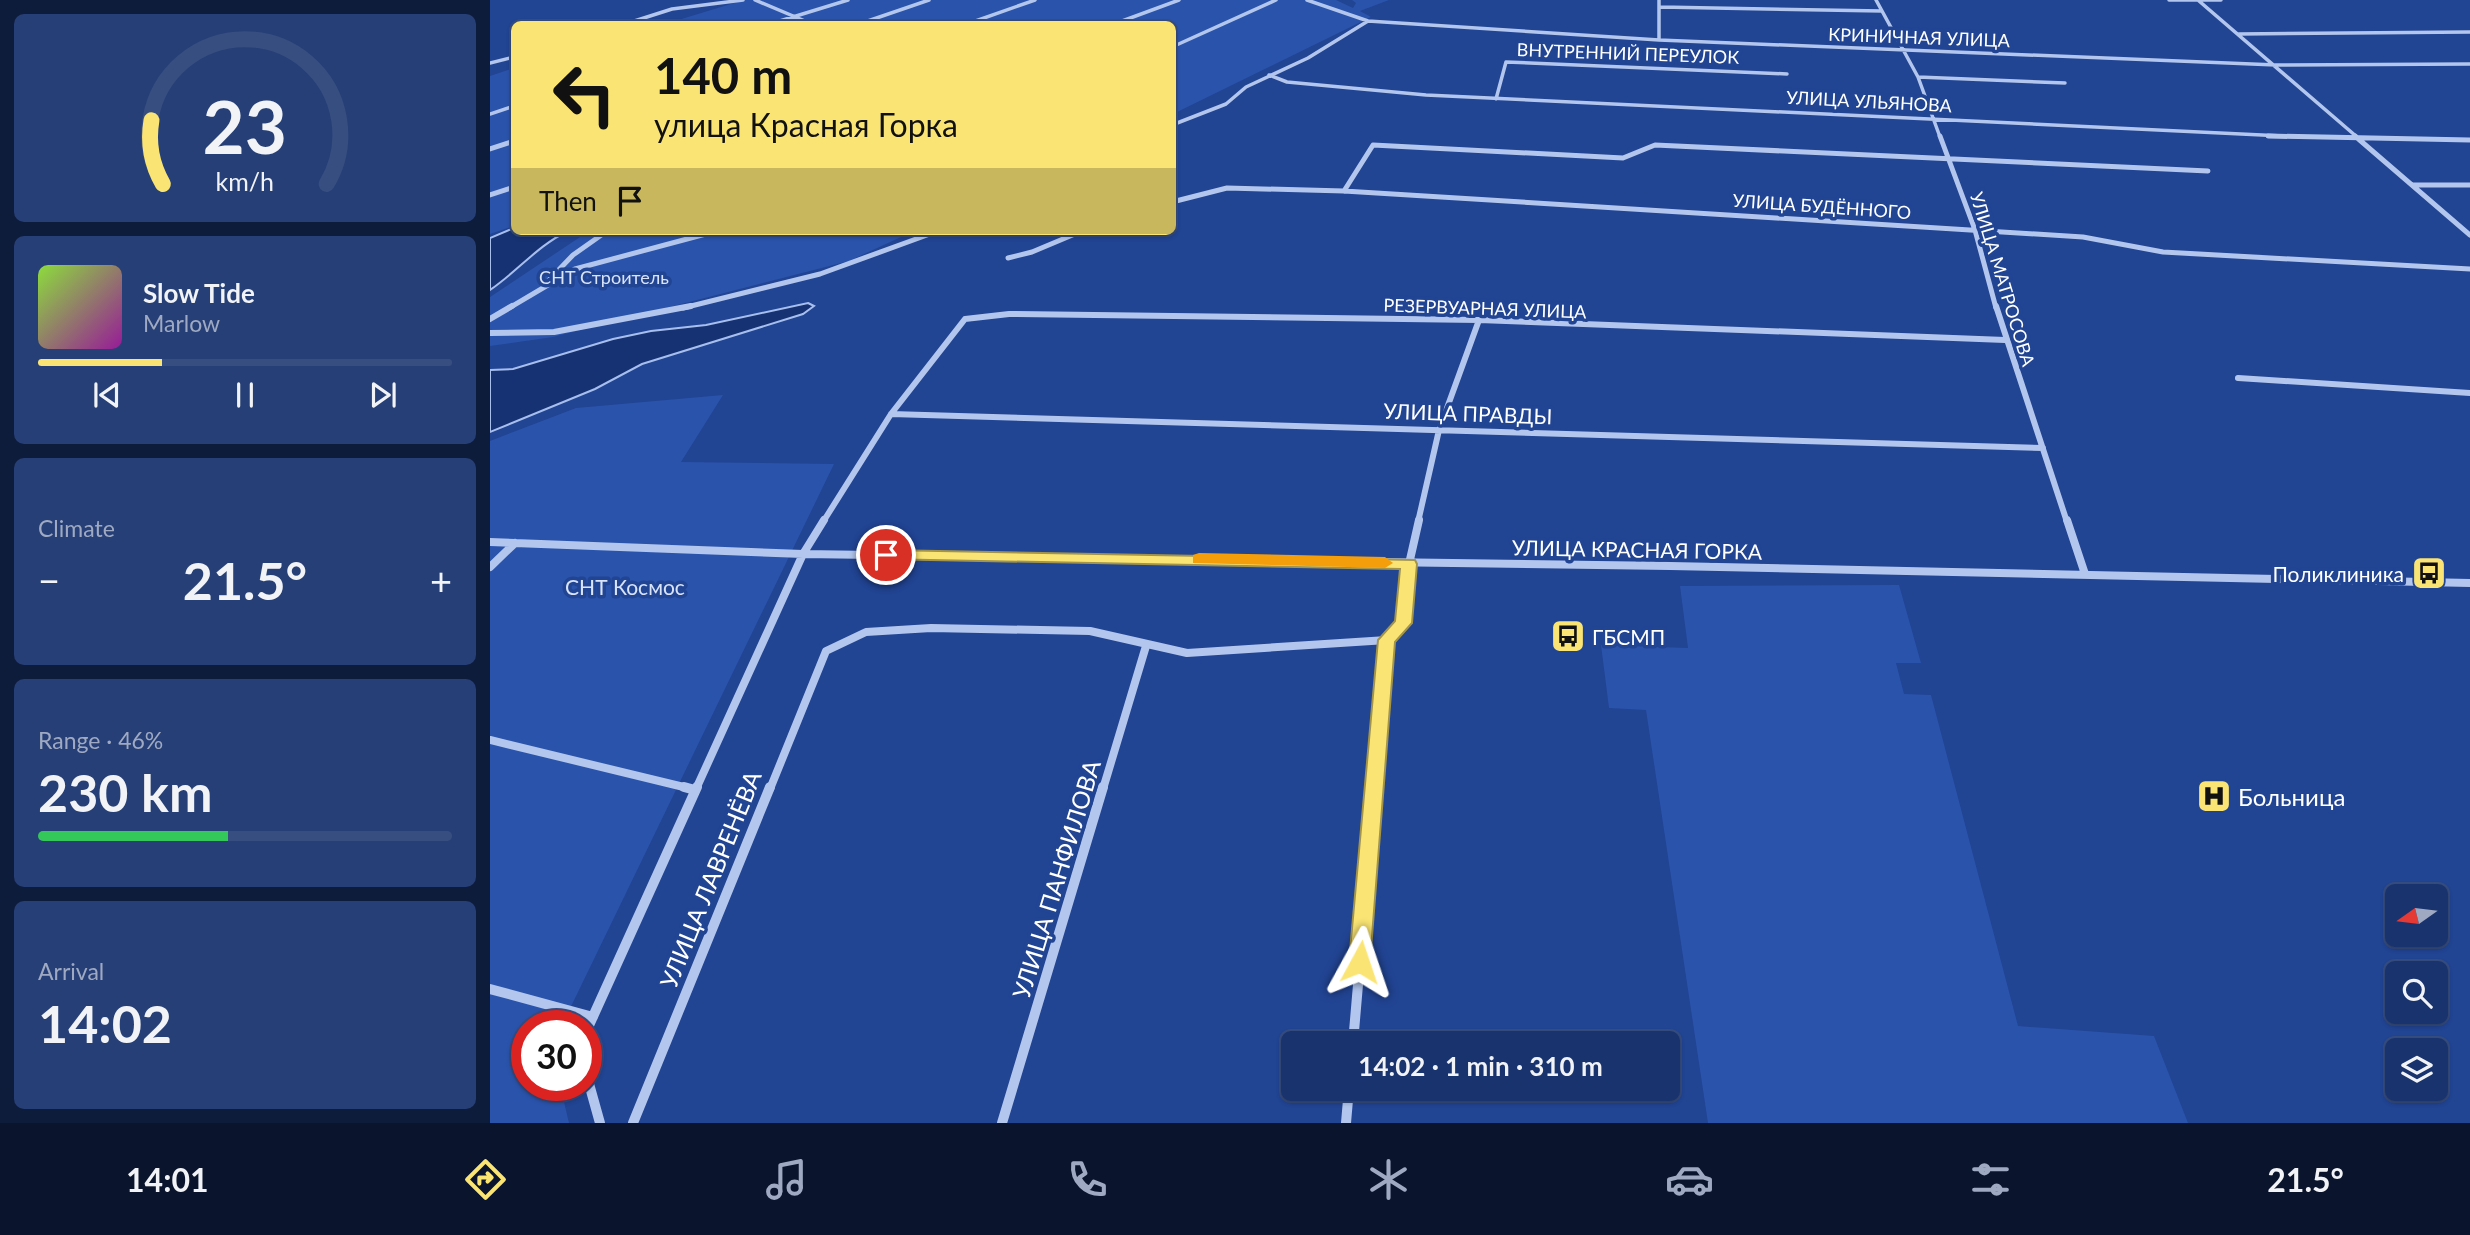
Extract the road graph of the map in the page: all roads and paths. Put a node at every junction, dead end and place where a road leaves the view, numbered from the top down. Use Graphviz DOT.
graph roads {
  1 [pos="743,0"];
  2 [pos="755,0"];
  3 [pos="848,0"];
  4 [pos="929,0"];
  5 [pos="1035,0"];
  6 [pos="1179,0"];
  7 [pos="1276,0"];
  8 [pos="1307,0"];
  9 [pos="1659,0"];
  10 [pos="1876,0"];
  11 [pos="2169,0"];
  12 [pos="2221,0"];
  13 [pos="2199,1"];
  14 [pos="1660,7"];
  15 [pos="1882,11"];
  16 [pos="796,16"];
  17 [pos="634,21"];
  18 [pos="780,21"];
  19 [pos="806,21"];
  20 [pos="868,21"];
  21 [pos="976,21"];
  22 [pos="1122,21"];
  23 [pos="1368,21"];
  24 [pos="2470,32"];
  25 [pos="2239,34"];
  26 [pos="1659,40"];
  27 [pos="1176,45"];
  28 [pos="1903,51"];
  29 [pos="511,58"];
  30 [pos="490,64"];
  31 [pos="2470,64"];
  32 [pos="2276,65"];
  33 [pos="1787,74"];
  34 [pos="1269,75"];
  35 [pos="1918,77"];
  36 [pos="2065,83"];
  37 [pos="1496,99"];
  38 [pos="511,107"];
  39 [pos="490,114"];
  40 [pos="1934,118"];
  41 [pos="1176,123"];
  42 [pos="2360,140"];
  43 [pos="2470,140"];
  44 [pos="511,142"];
  45 [pos="490,149"];
  46 [pos="1948,156"];
  47 [pos="2208,171"];
  48 [pos="2412,185"];
  49 [pos="2470,186"];
  50 [pos="511,188"];
  51 [pos="1344,191"];
  52 [pos="490,195"];
  53 [pos="1176,201"];
  54 [pos="1975,230"];
  55 [pos="601,235"];
  56 [pos="704,235"];
  57 [pos="928,235"];
  58 [pos="1072,235"];
  59 [pos="2470,235"];
  60 [pos="1008,258"];
  61 [pos="2470,269"];
  62 [pos="547,283"];
  63 [pos="490,319"];
  64 [pos="1479,320"];
  65 [pos="490,333"];
  66 [pos="2005,340"];
  67 [pos="2238,378"];
  68 [pos="2470,393"];
  69 [pos="891,414"];
  70 [pos="1439,430"];
  71 [pos="2043,448"];
  72 [pos="490,542"];
  73 [pos="515,543"];
  74 [pos="803,554"];
  75 [pos="1409,564"];
  76 [pos="490,567"];
  77 [pos="2085,574"];
  78 [pos="2470,583"];
  79 [pos="1387,640"];
  80 [pos="1146,646"];
  81 [pos="490,740"];
  82 [pos="695,790"];
  83 [pos="490,989"];
  84 [pos="567,1010"];
  85 [pos="596,1010"];
  86 [pos="1354,1031"];
  87 [pos="594,1101"];
  88 [pos="1348,1101"];
  89 [pos="600,1123"];
  90 [pos="633,1123"];
  91 [pos="1002,1123"];
  92 [pos="1346,1123"];
  1 -- 17 [label="street"];
  2 -- 16 [label="street"];
  3 -- 16 [label="street"];
  4 -- 20 [label="street"];
  5 -- 21 [label="street"];
  6 -- 22 [label="street"];
  7 -- 27 [label="street"];
  8 -- 23 [label="street, КРИНИЧНАЯ УЛИЦА"];
  9 -- 14 [label="street"];
  10 -- 15 [label="street, УЛИЦА МАТРОСОВА"];
  11 -- 13 [label="street"];
  12 -- 13 [label="street"];
  13 -- 25 [label="street"];
  14 -- 15 [label="street"];
  14 -- 26 [label="street"];
  15 -- 28 [label="street, УЛИЦА МАТРОСОВА"];
  16 -- 18 [label="street"];
  16 -- 19 [label="street"];
  23 -- 26 [label="street, КРИНИЧНАЯ УЛИЦА"];
  23 -- 34 [label="street"];
  24 -- 25 [label="street"];
  25 -- 32 [label="street"];
  26 -- 28 [label="street, КРИНИЧНАЯ УЛИЦА"];
  28 -- 32 [label="street, КРИНИЧНАЯ УЛИЦА"];
  28 -- 35 [label="street, УЛИЦА МАТРОСОВА"];
  29 -- 30 [label="street"];
  31 -- 32 [label="street, КРИНИЧНАЯ УЛИЦА"];
  32 -- 42 [label="street"];
  33 -- 37 [label="street, ВНУТРЕННИЙ ПЕРЕУЛОК"];
  34 -- 37 [label="street, УЛИЦА УЛЬЯНОВА"];
  34 -- 41 [label="street"];
  35 -- 36 [label="street"];
  35 -- 40 [label="street, УЛИЦА МАТРОСОВА"];
  37 -- 40 [label="street, УЛИЦА УЛЬЯНОВА"];
  38 -- 39 [label="street"];
  40 -- 42 [label="street, УЛИЦА УЛЬЯНОВА"];
  40 -- 46 [label="street, УЛИЦА МАТРОСОВА"];
  42 -- 43 [label="street, УЛИЦА УЛЬЯНОВА"];
  42 -- 48 [label="street"];
  44 -- 45 [label="street"];
  46 -- 47 [label="street"];
  46 -- 51 [label="street"];
  46 -- 54 [label="street, УЛИЦА МАТРОСОВА"];
  48 -- 49 [label="street"];
  48 -- 59 [label="street"];
  50 -- 52 [label="street"];
  51 -- 53 [label="street, УЛИЦА БУДЁННОГО"];
  51 -- 54 [label="street, УЛИЦА БУДЁННОГО"];
  54 -- 61 [label="street, УЛИЦА БУДЁННОГО"];
  54 -- 66 [label="street, УЛИЦА МАТРОСОВА"];
  55 -- 62 [label="street"];
  56 -- 62 [label="street"];
  57 -- 65 [label="street"];
  58 -- 60 [label="street"];
  62 -- 63 [label="street"];
  64 -- 66 [label="street, РЕЗЕРВУАРНАЯ УЛИЦА"];
  64 -- 69 [label="street, РЕЗЕРВУАРНАЯ УЛИЦА"];
  64 -- 70 [label="street"];
  66 -- 71 [label="street, УЛИЦА МАТРОСОВА"];
  67 -- 68 [label="street"];
  69 -- 70 [label="street, УЛИЦА ПРАВДЫ"];
  69 -- 74 [label="street"];
  70 -- 71 [label="street, УЛИЦА ПРАВДЫ"];
  70 -- 75 [label="street"];
  71 -- 77 [label="street, УЛИЦА МАТРОСОВА"];
  72 -- 73 [label="street, УЛИЦА КРАСНАЯ ГОРКА"];
  73 -- 74 [label="street, УЛИЦА КРАСНАЯ ГОРКА"];
  73 -- 76 [label="street"];
  74 -- 75 [label="street, УЛИЦА КРАСНАЯ ГОРКА"];
  74 -- 82 [label="street"];
  75 -- 77 [label="street, УЛИЦА КРАСНАЯ ГОРКА"];
  75 -- 79 [label="street"];
  77 -- 78 [label="street, УЛИЦА КРАСНАЯ ГОРКА"];
  79 -- 80 [label="street"];
  79 -- 86 [label="street"];
  80 -- 90 [label="street, УЛИЦА ЛАВРЕНЁВА"];
  80 -- 91 [label="street, УЛИЦА ПАНФИЛОВА"];
  81 -- 82 [label="street"];
  82 -- 85 [label="street"];
  83 -- 84 [label="street"];
  87 -- 89 [label="street"];
  88 -- 92 [label="street"];
}
